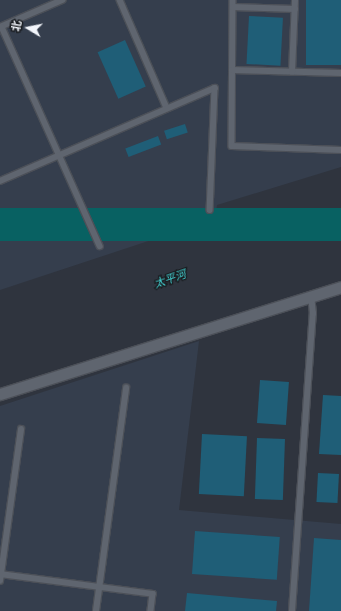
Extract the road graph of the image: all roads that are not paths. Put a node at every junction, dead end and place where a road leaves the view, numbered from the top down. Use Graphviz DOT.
graph roads {
  1 [pos="62,0"];
  2 [pos="120,0"];
  3 [pos="233,0"];
  4 [pos="295,0"];
  5 [pos="233,7"];
  6 [pos="294,8"];
  7 [pos="1,27"];
  8 [pos="232,70"];
  9 [pos="292,72"];
  10 [pos="341,73"];
  11 [pos="167,108"];
  12 [pos="341,150"];
  13 [pos="59,154"];
  14 [pos="0,181"];
  15 [pos="210,210"];
  16 [pos="100,246"];
  17 [pos="341,287"];
  18 [pos="311,296"];
  19 [pos="126,388"];
  20 [pos="0,394"];
  21 [pos="21,429"];
  22 [pos="0,574"];
  23 [pos="0,581"];
  24 [pos="99,587"];
  25 [pos="96,611"];
  26 [pos="151,611"];
  27 [pos="292,611"];
  1 -- 7 [label="lane"];
  2 -- 11 [label="lane"];
  3 -- 5 [label="lane"];
  4 -- 6 [label="lane"];
  5 -- 6 [label="lane"];
  5 -- 8 [label="lane"];
  6 -- 9 [label="lane"];
  7 -- 13 [label="lane"];
  8 -- 9 [label="lane"];
  8 -- 12 [label="lane"];
  9 -- 10 [label="lane"];
  11 -- 13 [label="lane"];
  11 -- 15 [label="lane"];
  13 -- 14 [label="lane"];
  13 -- 16 [label="lane"];
  17 -- 18 [label="street"];
  18 -- 20 [label="street"];
  18 -- 27 [label="lane"];
  19 -- 24 [label="lane"];
  21 -- 22 [label="lane"];
  22 -- 23 [label="lane"];
  22 -- 24 [label="lane"];
  24 -- 25 [label="lane"];
  24 -- 26 [label="lane"];
}
